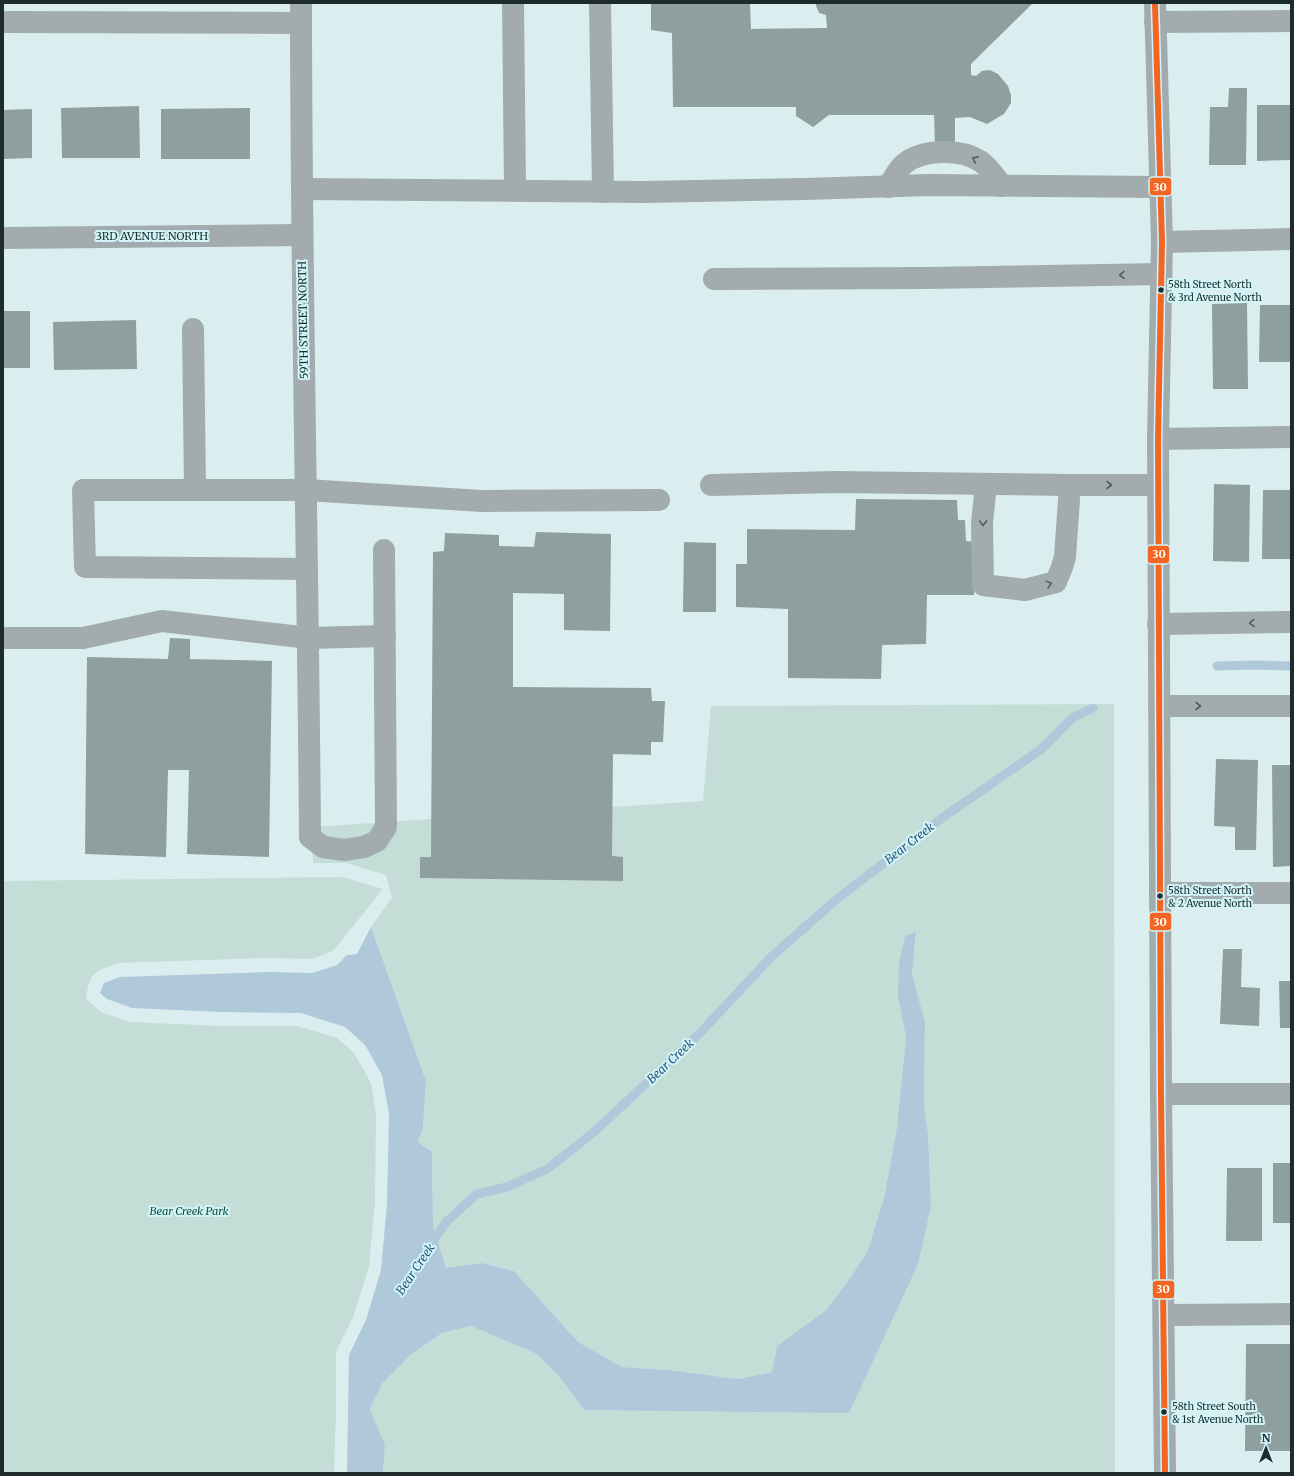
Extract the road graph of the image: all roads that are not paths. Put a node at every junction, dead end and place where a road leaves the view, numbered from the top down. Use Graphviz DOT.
graph roads {
  1 [pos="513,3"];
  2 [pos="600,3"];
  3 [pos="301,13"];
  4 [pos="1155,13"];
  5 [pos="1291,21"];
  6 [pos="3,22"];
  7 [pos="1002,186"];
  8 [pos="888,187"];
  9 [pos="1160,187"];
  10 [pos="302,189"];
  11 [pos="515,190"];
  12 [pos="604,192"];
  13 [pos="302,235"];
  14 [pos="3,238"];
  15 [pos="1291,239"];
  16 [pos="1162,242"];
  17 [pos="1161,274"];
  18 [pos="714,279"];
  19 [pos="193,329"];
  20 [pos="1291,437"];
  21 [pos="1158,439"];
  22 [pos="986,484"];
  23 [pos="711,485"];
  24 [pos="1070,485"];
  25 [pos="1158,485"];
  26 [pos="195,490"];
  27 [pos="306,490"];
  28 [pos="660,500"];
  29 [pos="384,550"];
  30 [pos="307,569"];
  31 [pos="1291,622"];
  32 [pos="1158,624"];
  33 [pos="385,636"];
  34 [pos="3,638"];
  35 [pos="309,638"];
  36 [pos="1159,706"];
  37 [pos="1291,706"];
  38 [pos="1160,893"];
  39 [pos="1291,893"];
  40 [pos="1161,1094"];
  41 [pos="1291,1094"];
  42 [pos="1164,1314"];
  43 [pos="1291,1314"];
  44 [pos="1166,1473"];
  1 -- 11 [label="street"];
  2 -- 12 [label="street"];
  3 -- 6 [label="street"];
  3 -- 10 [label="street, 59TH STREET NORTH"];
  4 -- 5 [label="street"];
  4 -- 9 [label="street"];
  7 -- 8 [label="street"];
  7 -- 8 [label="street, one-way"];
  7 -- 9 [label="street"];
  8 -- 12 [label="street"];
  9 -- 16 [label="street"];
  10 -- 11 [label="street"];
  10 -- 13 [label="street, 59TH STREET NORTH"];
  11 -- 12 [label="street"];
  13 -- 14 [label="street, 3RD AVENUE NORTH"];
  13 -- 27 [label="street, 59TH STREET NORTH"];
  15 -- 16 [label="street"];
  16 -- 17 [label="street"];
  17 -- 18 [label="street, one-way"];
  17 -- 21 [label="street"];
  19 -- 26 [label="street"];
  20 -- 21 [label="street"];
  21 -- 25 [label="street"];
  22 -- 23 [label="street"];
  22 -- 24 [label="street"];
  22 -- 24 [label="street, one-way"];
  24 -- 25 [label="street, one-way"];
  25 -- 32 [label="street"];
  26 -- 27 [label="street"];
  26 -- 30 [label="street"];
  27 -- 28 [label="street"];
  27 -- 30 [label="street, 59TH STREET NORTH"];
  29 -- 33 [label="street"];
  30 -- 35 [label="street, 59TH STREET NORTH"];
  31 -- 32 [label="street, one-way"];
  32 -- 36 [label="street"];
  33 -- 35 [label="street"];
  33 -- 35 [label="street, 59TH STREET NORTH"];
  34 -- 35 [label="street"];
  36 -- 37 [label="street, one-way"];
  36 -- 38 [label="street"];
  38 -- 39 [label="street"];
  38 -- 40 [label="street"];
  40 -- 41 [label="street"];
  40 -- 42 [label="street"];
  42 -- 43 [label="street"];
  42 -- 44 [label="street"];
}
